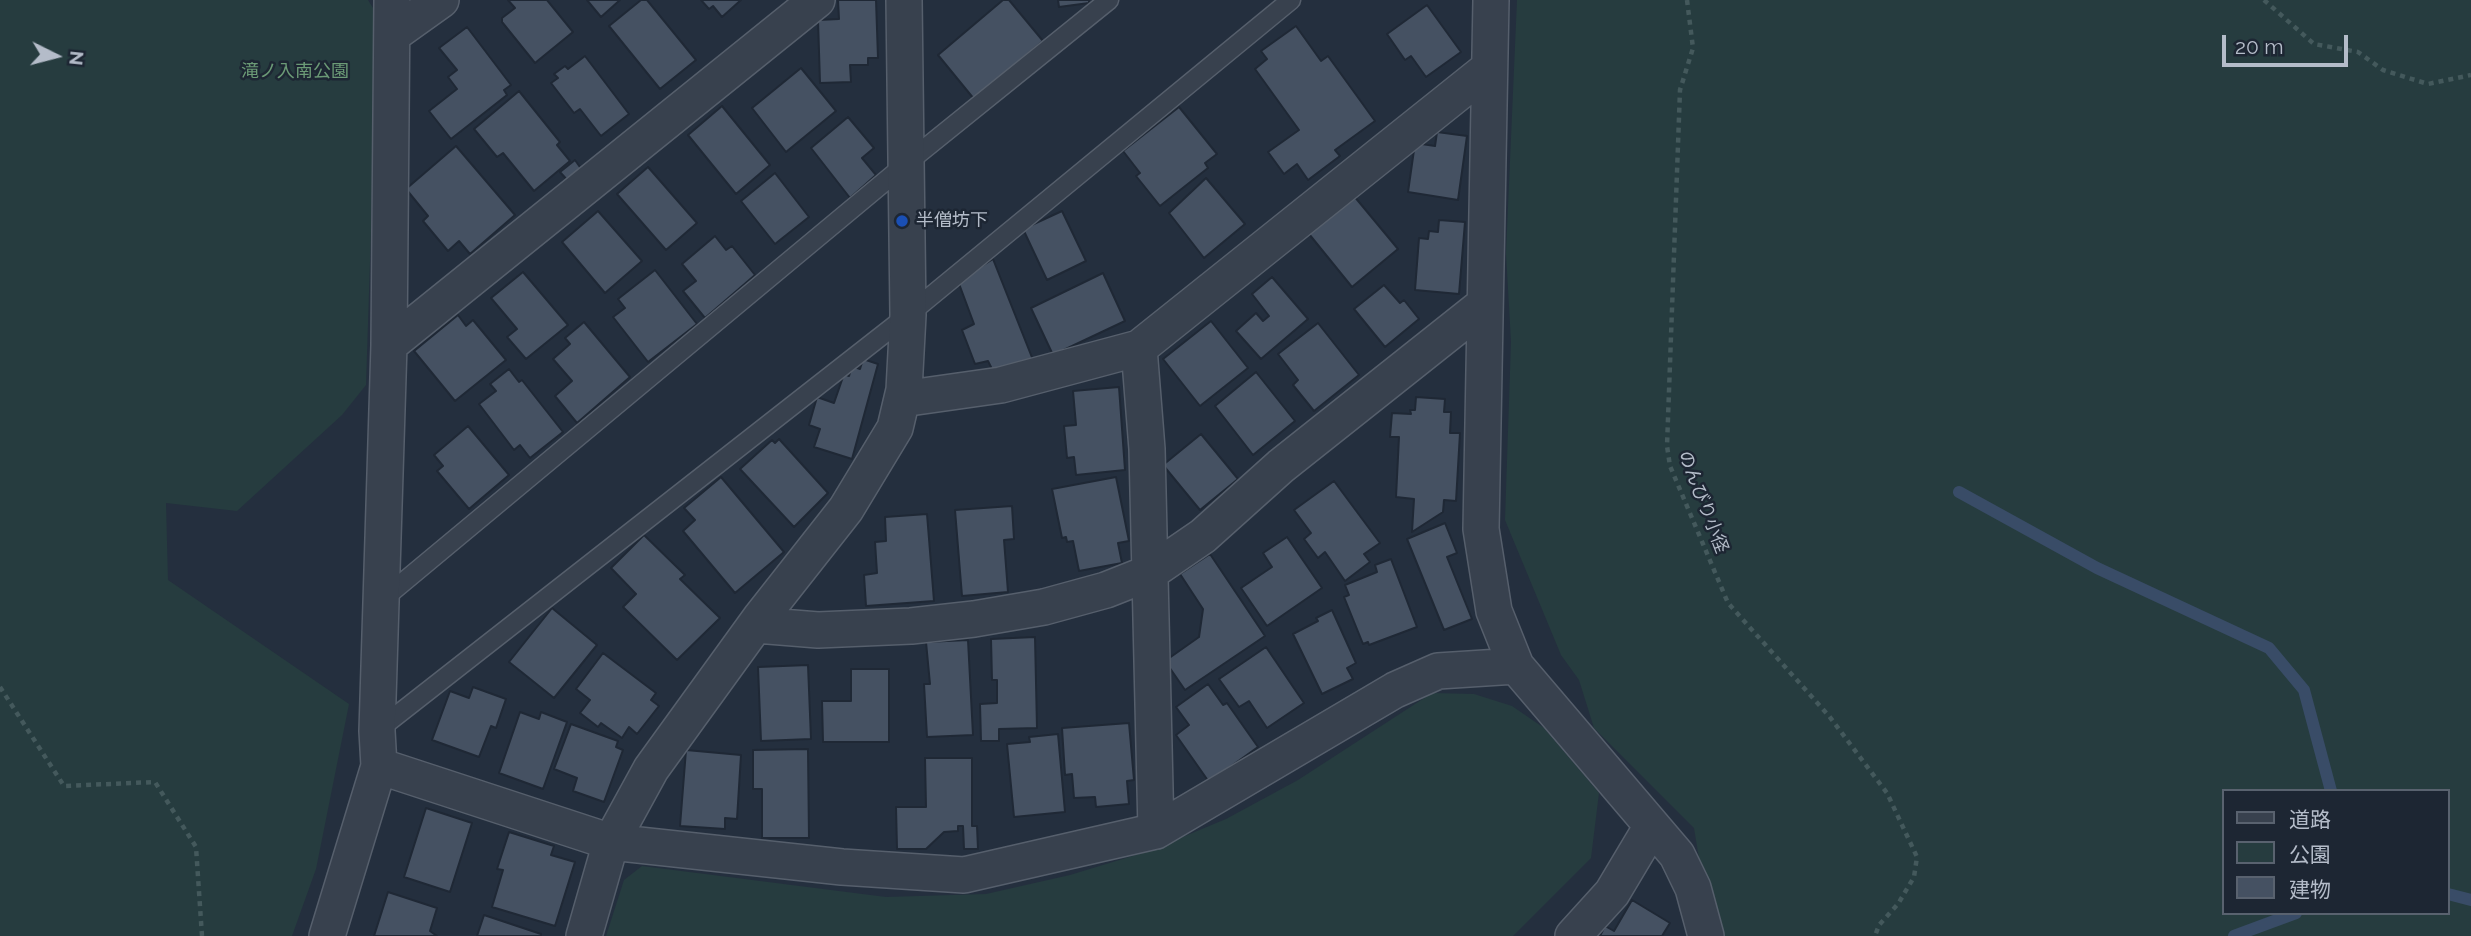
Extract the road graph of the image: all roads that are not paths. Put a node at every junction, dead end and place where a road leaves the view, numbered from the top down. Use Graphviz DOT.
graph roads {
  1 [pos="392,0"];
  2 [pos="441,0"];
  3 [pos="817,0"];
  4 [pos="904,0"];
  5 [pos="1109,0"];
  6 [pos="1291,0"];
  7 [pos="1492,0"];
  8 [pos="392,35"];
  9 [pos="1488,69"];
  10 [pos="906,163"];
  11 [pos="1485,304"];
  12 [pos="908,315"];
  13 [pos="389,345"];
  14 [pos="1139,348"];
  15 [pos="902,400"];
  16 [pos="1149,573"];
  17 [pos="382,600"];
  18 [pos="756,625"];
  19 [pos="1516,666"];
  20 [pos="377,731"];
  21 [pos="379,766"];
  22 [pos="1652,826"];
  23 [pos="1156,831"];
  24 [pos="611,842"];
  25 [pos="327,936"];
  26 [pos="584,936"];
  27 [pos="1573,936"];
  28 [pos="1706,936"];
  1 -- 8 [label="street"];
  2 -- 8 [label="street"];
  3 -- 13 [label="street"];
  4 -- 10 [label="street"];
  5 -- 10 [label="lane"];
  6 -- 12 [label="lane"];
  7 -- 9 [label="street"];
  8 -- 13 [label="street"];
  9 -- 11 [label="street"];
  9 -- 14 [label="street"];
  10 -- 12 [label="street"];
  10 -- 17 [label="lane"];
  11 -- 16 [label="street"];
  11 -- 19 [label="street"];
  12 -- 15 [label="street"];
  12 -- 20 [label="lane"];
  13 -- 17 [label="street"];
  14 -- 15 [label="street"];
  14 -- 16 [label="street"];
  15 -- 18 [label="street"];
  16 -- 18 [label="street"];
  16 -- 23 [label="street"];
  17 -- 20 [label="street"];
  18 -- 24 [label="street"];
  19 -- 22 [label="street"];
  19 -- 23 [label="street"];
  20 -- 21 [label="street"];
  21 -- 24 [label="street"];
  21 -- 25 [label="street"];
  22 -- 27 [label="street"];
  22 -- 28 [label="street"];
  23 -- 24 [label="street"];
  24 -- 26 [label="street"];
}
